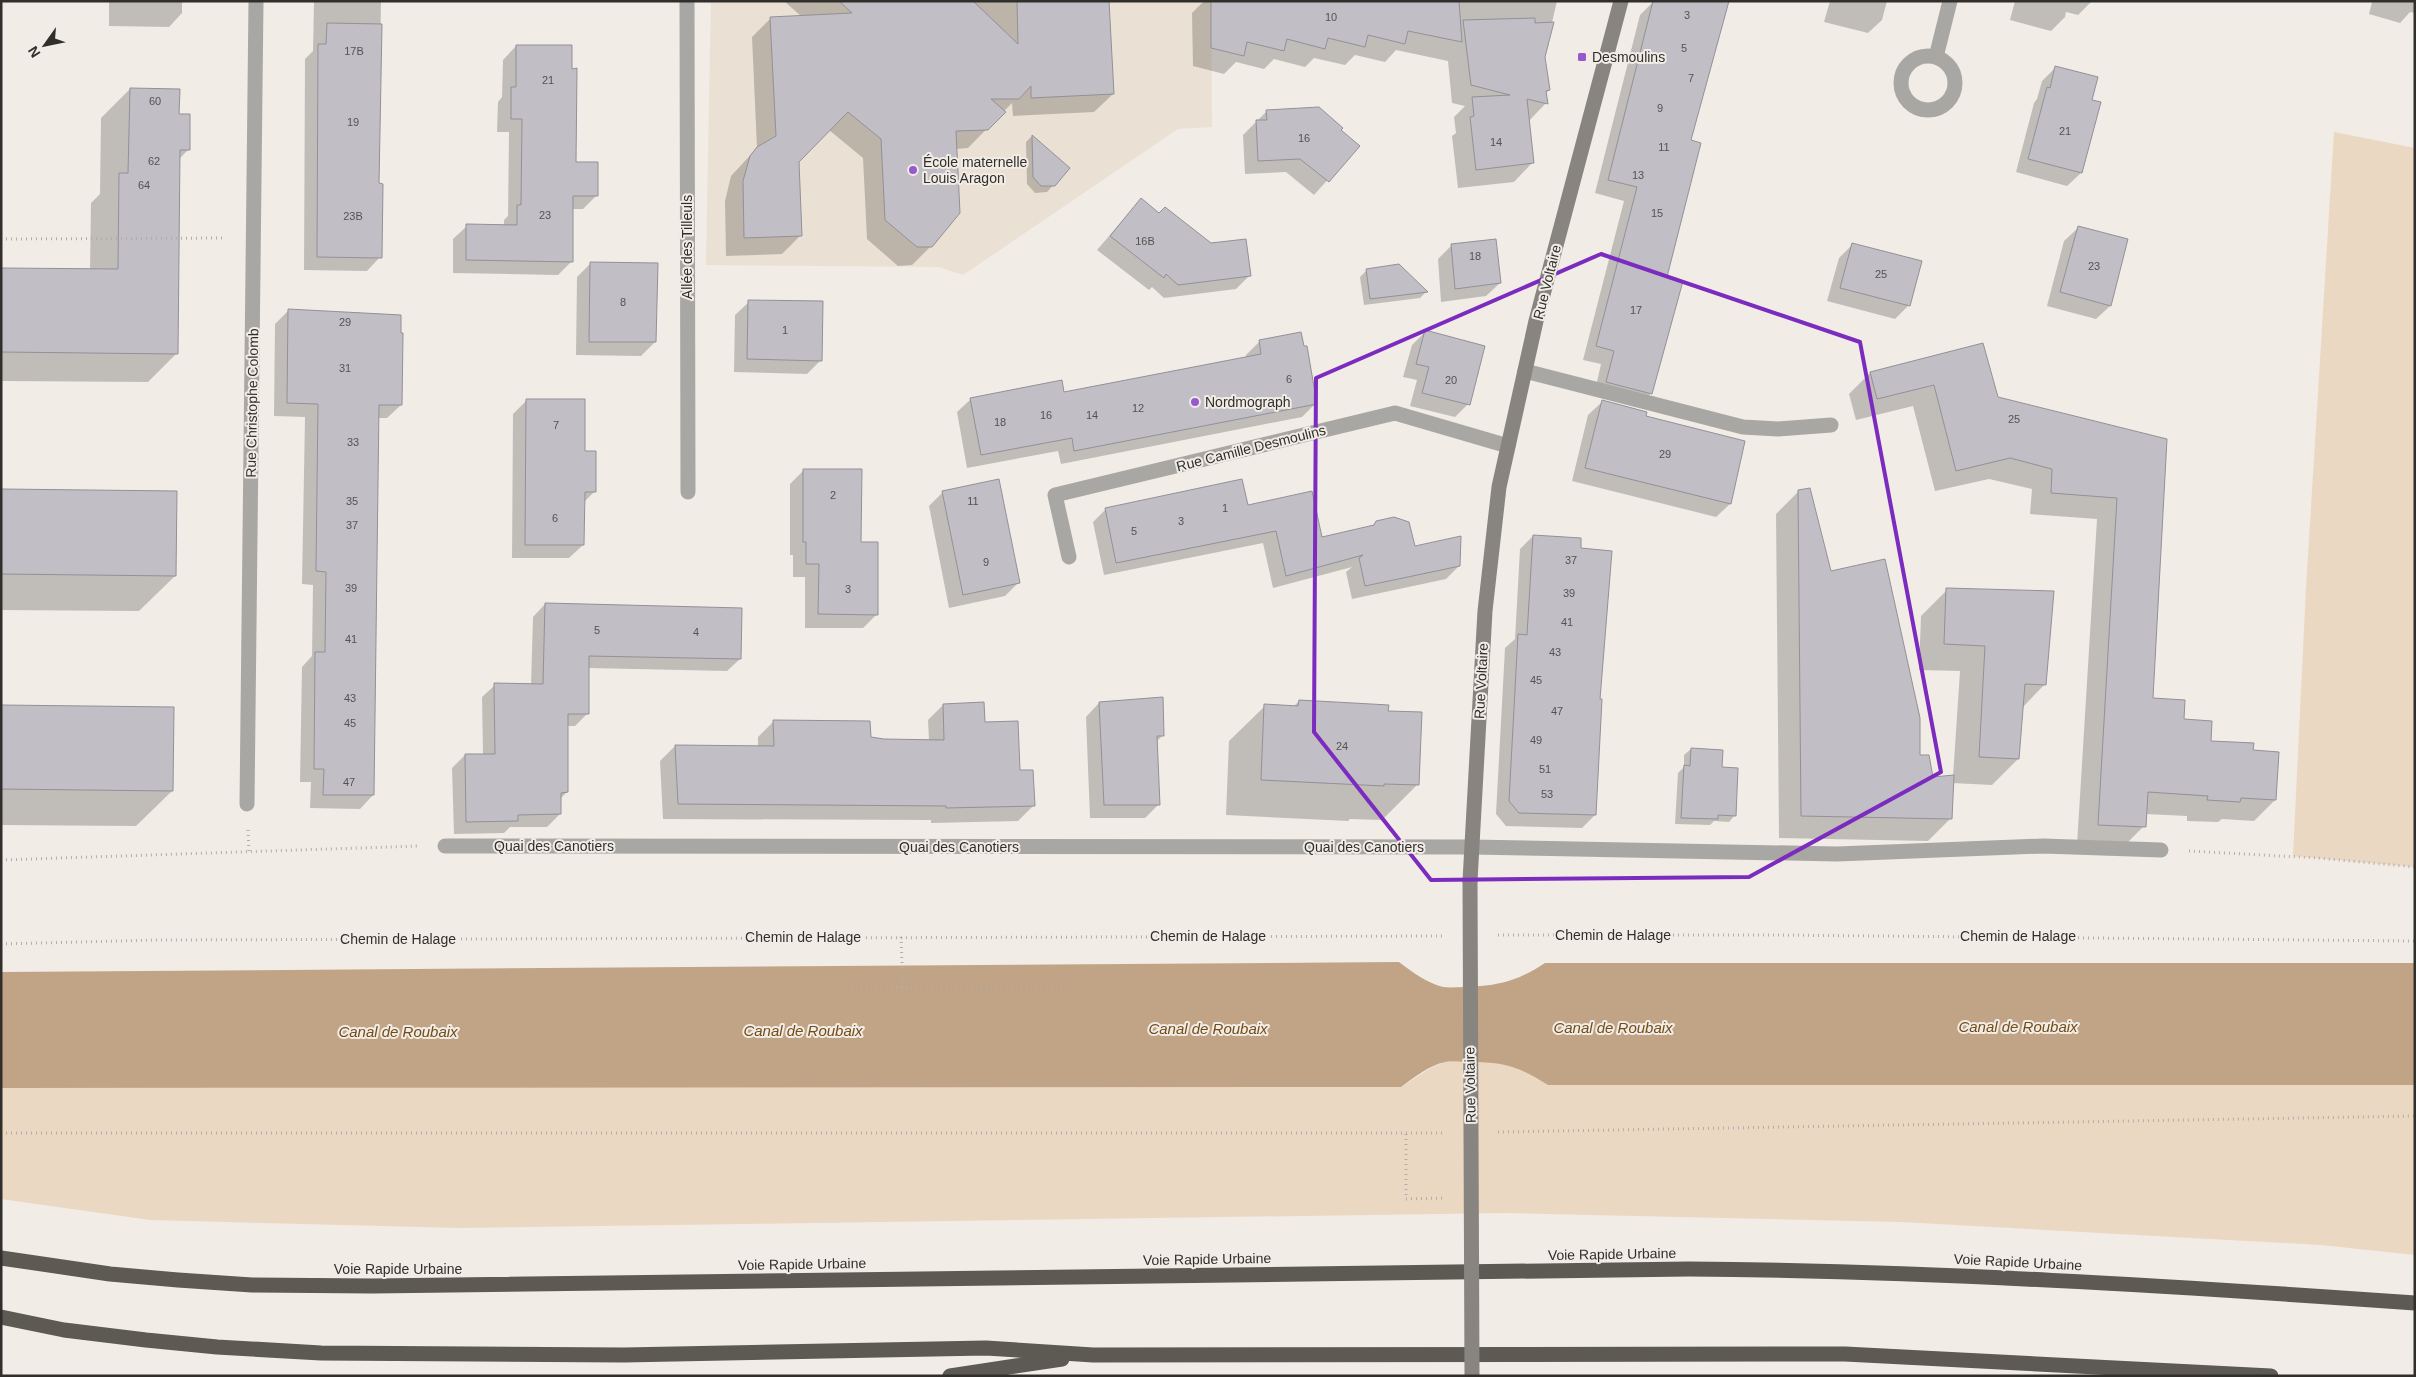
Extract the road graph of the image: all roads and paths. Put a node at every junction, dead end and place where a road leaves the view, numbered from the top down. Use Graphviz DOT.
graph roads {
  1 [pos="256,1"];
  2 [pos="687,1"];
  3 [pos="1621,1"];
  4 [pos="1950,1"];
  5 [pos="1936,57"];
  6 [pos="254,238"];
  7 [pos="1,239"];
  8 [pos="1525,370"];
  9 [pos="1830,426"];
  10 [pos="1508,446"];
  11 [pos="688,492"];
  12 [pos="1069,557"];
  13 [pos="247,804"];
  14 [pos="445,846"];
  15 [pos="1472,847"];
  16 [pos="2161,850"];
  17 [pos="1,860"];
  18 [pos="2415,867"];
  19 [pos="1495,935"];
  20 [pos="1446,936"];
  21 [pos="901,937"];
  22 [pos="2415,941"];
  23 [pos="1,944"];
  24 [pos="851,987"];
  25 [pos="1069,987"];
  26 [pos="903,988"];
  27 [pos="2415,1116"];
  28 [pos="1,1132"];
  29 [pos="1496,1132"];
  30 [pos="1446,1133"];
  31 [pos="1406,1134"];
  32 [pos="1471,1198"];
  33 [pos="1,1258"];
  34 [pos="2415,1303"];
  35 [pos="1,1317"];
  36 [pos="1093,1354"];
  37 [pos="950,1376"];
  38 [pos="1472,1376"];
  39 [pos="2271,1376"];
  1 -- 6 [label="street, Rue Christophe Colomb"];
  2 -- 11 [label="street, Allée des Tilleuls"];
  3 -- 8 [label="street, Rue Voltaire"];
  4 -- 5 [label="street"];
  6 -- 7 [label="path"];
  6 -- 13 [label="street, Rue Christophe Colomb"];
  8 -- 9 [label="street"];
  8 -- 10 [label="street, Rue Voltaire"];
  10 -- 12 [label="street, Rue Camille Desmoulins"];
  10 -- 15 [label="street, Rue Voltaire"];
  14 -- 15 [label="street, Quai des Canotiers"];
  14 -- 17 [label="path"];
  15 -- 16 [label="street"];
  15 -- 32 [label="street, Rue Voltaire, bridge"];
  16 -- 18 [label="path"];
  19 -- 22 [label="path, Chemin de Halage"];
  20 -- 21 [label="path, Chemin de Halage"];
  21 -- 23 [label="path, Chemin de Halage"];
  21 -- 26 [label="path"];
  24 -- 26 [label="path"];
  25 -- 26 [label="path"];
  27 -- 29 [label="path"];
  28 -- 31 [label="path"];
  30 -- 31 [label="path"];
  31 -- 32 [label="path"];
  32 -- 38 [label="street, Rue Voltaire, bridge"];
  33 -- 34 [label="highway, Voie Rapide Urbaine"];
  35 -- 36 [label="highway"];
  36 -- 37 [label="highway"];
  36 -- 39 [label="highway"];
}
